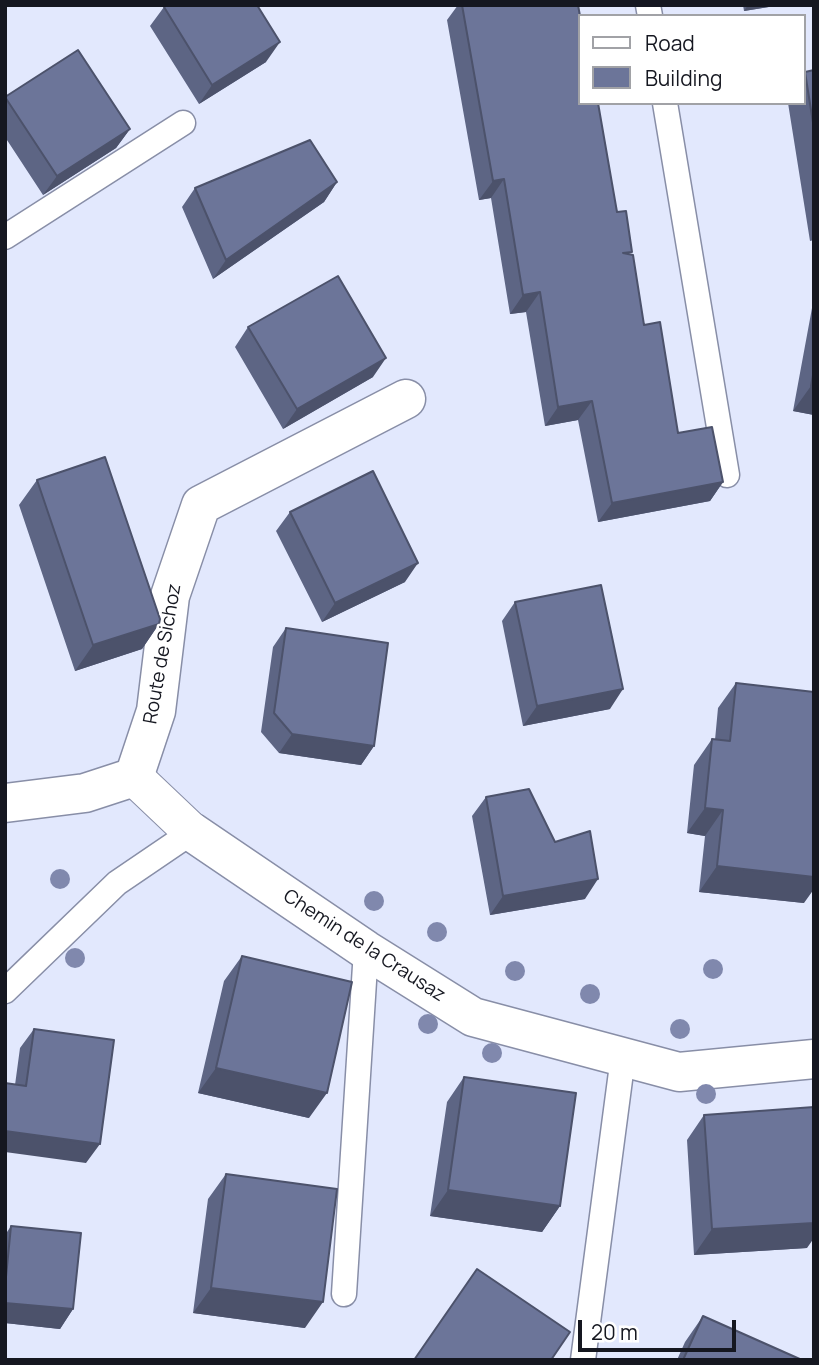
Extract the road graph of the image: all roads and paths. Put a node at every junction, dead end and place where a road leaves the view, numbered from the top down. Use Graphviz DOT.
graph roads {
  1 [pos="665,105"];
  2 [pos="183,124"];
  3 [pos="5,237"];
  4 [pos="406,399"];
  5 [pos="727,475"];
  6 [pos="134,777"];
  7 [pos="5,803"];
  8 [pos="192,832"];
  9 [pos="366,950"];
  10 [pos="5,991"];
  11 [pos="623,1057"];
  12 [pos="814,1059"];
  13 [pos="344,1294"];
  14 [pos="583,1360"];
  1 -- 5 [label="lane"];
  2 -- 3 [label="lane"];
  4 -- 6 [label="street, Route de Sichoz"];
  6 -- 7 [label="street"];
  6 -- 8 [label="street, Chemin de la Crausaz"];
  8 -- 9 [label="street, Chemin de la Crausaz"];
  8 -- 10 [label="lane"];
  9 -- 11 [label="street, Chemin de la Crausaz"];
  9 -- 13 [label="lane"];
  11 -- 12 [label="street, Chemin de la Crausaz"];
  11 -- 14 [label="lane"];
}
